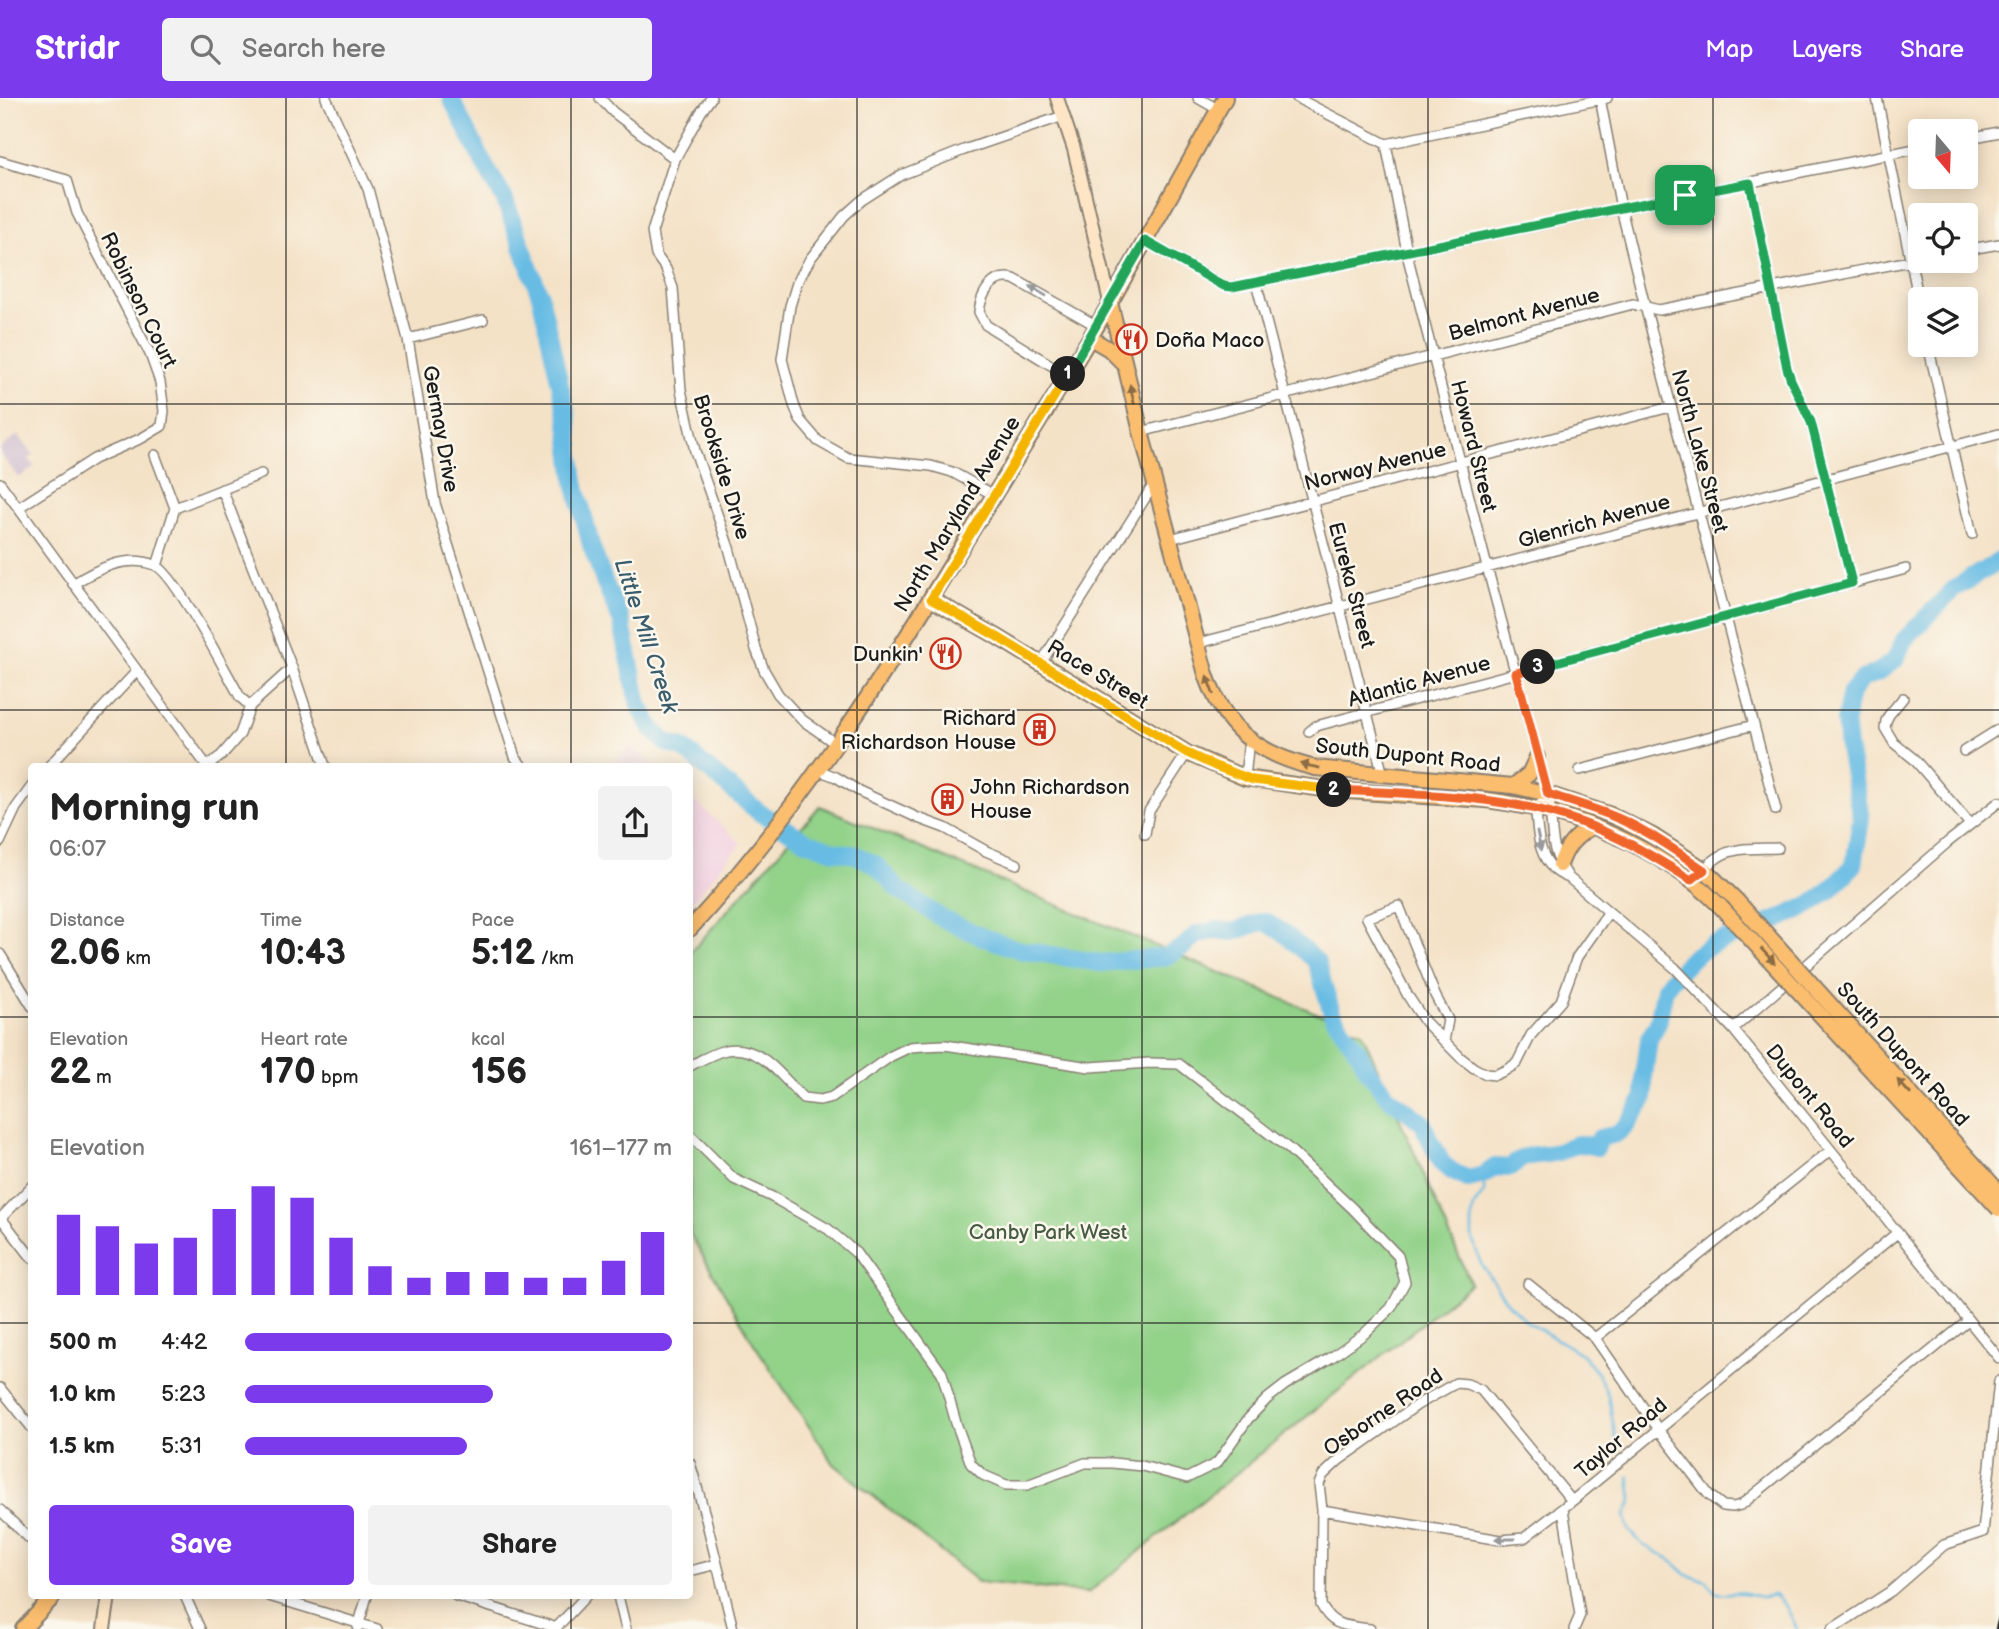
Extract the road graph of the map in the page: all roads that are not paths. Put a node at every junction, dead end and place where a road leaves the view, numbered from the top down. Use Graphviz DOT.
graph roads {
  1 [pos="326,98"];
  2 [pos="600,98"];
  3 [pos="711,98"];
  4 [pos="1057,98"];
  5 [pos="1198,98"];
  6 [pos="1297,98"];
  7 [pos="1602,98"];
  8 [pos="1877,98"];
  9 [pos="1222,104"];
  10 [pos="1063,116"];
  11 [pos="1999,132"];
  12 [pos="1978,136"];
  13 [pos="1386,144"];
  14 [pos="1908,151"];
  15 [pos="1888,155"];
  16 [pos="675,159"];
  17 [pos="0,161"];
  18 [pos="1750,183"];
  19 [pos="1621,208"];
  20 [pos="1908,233"];
  21 [pos="1145,241"];
  22 [pos="1999,244"];
  23 [pos="1978,248"];
  24 [pos="1407,251"];
  25 [pos="1908,261"];
  26 [pos="1256,282"];
  27 [pos="1771,289"];
  28 [pos="1110,302"];
  29 [pos="1645,306"];
  30 [pos="482,320"];
  31 [pos="1093,332"];
  32 [pos="408,339"];
  33 [pos="1434,356"];
  34 [pos="1930,357"];
  35 [pos="1126,368"];
  36 [pos="1067,375"];
  37 [pos="1285,395"];
  38 [pos="1670,407"];
  39 [pos="1141,432"];
  40 [pos="1999,434"];
  41 [pos="1952,446"];
  42 [pos="155,455"];
  43 [pos="1461,463"];
  44 [pos="261,474"];
  45 [pos="1825,479"];
  46 [pos="0,483"];
  47 [pos="1154,484"];
  48 [pos="222,489"];
  49 [pos="994,495"];
  50 [pos="1312,500"];
  51 [pos="18,508"];
  52 [pos="175,508"];
  53 [pos="1699,511"];
  54 [pos="1972,534"];
  55 [pos="1170,539"];
  56 [pos="157,565"];
  57 [pos="1487,568"];
  58 [pos="1906,569"];
  59 [pos="1852,583"];
  60 [pos="73,584"];
  61 [pos="931,599"];
  62 [pos="1340,606"];
  63 [pos="1726,617"];
  64 [pos="1199,643"];
  65 [pos="1041,663"];
  66 [pos="292,668"];
  67 [pos="136,672"];
  68 [pos="1516,673"];
  69 [pos="1903,698"];
  70 [pos="250,706"];
  71 [pos="1367,713"];
  72 [pos="1754,725"];
  73 [pos="1999,729"];
  74 [pos="1309,732"];
  75 [pos="1249,739"];
  76 [pos="836,744"];
  77 [pos="1964,751"];
  78 [pos="1187,753"];
  79 [pos="1537,757"];
  80 [pos="53,763"];
  81 [pos="205,763"];
  82 [pos="211,763"];
  83 [pos="324,763"];
  84 [pos="519,763"];
  85 [pos="818,770"];
  86 [pos="1580,770"];
  87 [pos="1383,775"];
  88 [pos="1245,778"];
  89 [pos="1457,781"];
  90 [pos="1513,786"];
  91 [pos="28,792"];
  92 [pos="1393,793"];
  93 [pos="1548,794"];
  94 [pos="1999,802"];
  95 [pos="1536,809"];
  96 [pos="1776,810"];
  97 [pos="1552,813"];
  98 [pos="1970,824"];
  99 [pos="1591,827"];
  100 [pos="1145,834"];
  101 [pos="0,842"];
  102 [pos="1778,848"];
  103 [pos="1017,864"];
  104 [pos="1560,865"];
  105 [pos="1704,870"];
  106 [pos="1569,878"];
  107 [pos="1691,880"];
  108 [pos="1608,913"];
  109 [pos="693,926"];
  110 [pos="0,954"];
  111 [pos="28,1000"];
  112 [pos="1733,1029"];
  113 [pos="1444,1041"];
  114 [pos="693,1065"];
  115 [pos="693,1138"];
  116 [pos="1831,1150"];
  117 [pos="28,1190"];
  118 [pos="1999,1192"];
  119 [pos="1999,1209"];
  120 [pos="1,1219"];
  121 [pos="1897,1233"];
  122 [pos="28,1253"];
  123 [pos="1528,1284"];
  124 [pos="1968,1321"];
  125 [pos="1595,1338"];
  126 [pos="1999,1358"];
  127 [pos="1999,1381"];
  128 [pos="0,1388"];
  129 [pos="28,1423"];
  130 [pos="1658,1429"];
  131 [pos="693,1474"];
  132 [pos="1572,1501"];
  133 [pos="1563,1509"];
  134 [pos="0,1510"];
  135 [pos="1322,1510"];
  136 [pos="28,1537"];
  137 [pos="717,1564"];
  138 [pos="693,1570"];
  139 [pos="51,1599"];
  140 [pos="108,1599"];
  141 [pos="186,1599"];
  142 [pos="279,1599"];
  143 [pos="366,1599"];
  144 [pos="465,1599"];
  145 [pos="583,1599"];
  146 [pos="619,1599"];
  147 [pos="358,1626"];
  148 [pos="27,1627"];
  149 [pos="556,1628"];
  150 [pos="104,1629"];
  151 [pos="200,1629"];
  152 [pos="377,1629"];
  153 [pos="626,1629"];
  154 [pos="733,1629"];
  155 [pos="1370,1629"];
  156 [pos="1574,1629"];
  157 [pos="1832,1629"];
  1 -- 32 [label="street, Germay Drive"];
  2 -- 16 [label="street"];
  3 -- 16 [label="street, Brookside Drive"];
  4 -- 10 [label="street, South Dupont Road"];
  5 -- 9 [label="street"];
  6 -- 13 [label="street"];
  7 -- 13 [label="street"];
  7 -- 19 [label="street, North Lake Street"];
  8 -- 15 [label="street"];
  9 -- 21 [label="main road, North Maryland Avenue"];
  10 -- 28 [label="street, South Dupont Road"];
  10 -- 49 [label="street"];
  11 -- 12 [label="street"];
  13 -- 24 [label="street, Howard Street"];
  14 -- 15 [label="street"];
  15 -- 18 [label="street"];
  15 -- 20 [label="street"];
  16 -- 76 [label="street, Brookside Drive"];
  17 -- 51 [label="street, Robinson Court"];
  18 -- 19 [label="street"];
  18 -- 27 [label="street"];
  19 -- 24 [label="street"];
  19 -- 29 [label="street, North Lake Street"];
  21 -- 26 [label="street"];
  21 -- 28 [label="main road, North Maryland Avenue"];
  22 -- 23 [label="street"];
  24 -- 26 [label="street"];
  24 -- 33 [label="street, Howard Street"];
  25 -- 27 [label="street, Belmont Avenue"];
  26 -- 37 [label="street, Eureka Street"];
  27 -- 29 [label="street, Belmont Avenue"];
  27 -- 45 [label="street"];
  28 -- 31 [label="main road, North Maryland Avenue"];
  28 -- 35 [label="main road, South Dupont Road"];
  29 -- 33 [label="street, Belmont Avenue"];
  29 -- 38 [label="street, North Lake Street"];
  30 -- 32 [label="street"];
  31 -- 35 [label="main road"];
  31 -- 36 [label="main road, North Maryland Avenue"];
  31 -- 36 [label="street, one-way"];
  32 -- 84 [label="street, Germay Drive"];
  33 -- 37 [label="street, Belmont Avenue"];
  33 -- 43 [label="street, Howard Street"];
  34 -- 41 [label="street"];
  39 -- 35 [label="main road, South Dupont Road, one-way"];
  36 -- 49 [label="main road, North Maryland Avenue"];
  37 -- 39 [label="street, Belmont Avenue"];
  37 -- 50 [label="street, Eureka Street"];
  38 -- 43 [label="street, Norway Avenue"];
  38 -- 53 [label="street, North Lake Street"];
  39 -- 47 [label="main road, South Dupont Road"];
  40 -- 41 [label="street, Glenrich Avenue"];
  41 -- 45 [label="street, Glenrich Avenue"];
  41 -- 54 [label="street"];
  42 -- 52 [label="street"];
  43 -- 50 [label="street, Norway Avenue"];
  43 -- 57 [label="street, Howard Street"];
  44 -- 48 [label="street"];
  45 -- 53 [label="street, Glenrich Avenue"];
  45 -- 59 [label="street"];
  46 -- 51 [label="street"];
  47 -- 55 [label="main road, South Dupont Road"];
  47 -- 65 [label="street"];
  48 -- 52 [label="street"];
  48 -- 66 [label="street"];
  49 -- 61 [label="main road, North Maryland Avenue"];
  50 -- 55 [label="street, Norway Avenue"];
  50 -- 62 [label="street, Eureka Street"];
  51 -- 60 [label="street"];
  52 -- 56 [label="street"];
  53 -- 57 [label="street, Glenrich Avenue"];
  53 -- 63 [label="street, North Lake Street"];
  55 -- 64 [label="main road, South Dupont Road"];
  56 -- 60 [label="street"];
  56 -- 70 [label="street"];
  57 -- 62 [label="street, Glenrich Avenue"];
  57 -- 68 [label="street, Howard Street"];
  58 -- 59 [label="street, Atlantic Avenue"];
  59 -- 63 [label="street, Atlantic Avenue"];
  60 -- 67 [label="street"];
  61 -- 65 [label="main road, Race Street"];
  61 -- 76 [label="main road, North Maryland Avenue"];
  62 -- 64 [label="street, Glenrich Avenue"];
  62 -- 71 [label="street, Eureka Street"];
  63 -- 68 [label="street, Atlantic Avenue"];
  63 -- 72 [label="street, North Lake Street"];
  75 -- 64 [label="main road, South Dupont Road, one-way"];
  65 -- 78 [label="main road, Race Street"];
  66 -- 70 [label="street"];
  66 -- 83 [label="street"];
  67 -- 80 [label="street"];
  67 -- 81 [label="street"];
  68 -- 71 [label="street, Atlantic Avenue"];
  68 -- 79 [label="street, Howard Street"];
  69 -- 98 [label="street"];
  70 -- 82 [label="street"];
  71 -- 74 [label="street, Atlantic Avenue"];
  71 -- 87 [label="street, Eureka Street"];
  72 -- 86 [label="street"];
  72 -- 96 [label="street, North Lake Street"];
  73 -- 77 [label="street"];
  87 -- 75 [label="main road, South Dupont Road, one-way"];
  75 -- 88 [label="street"];
  76 -- 85 [label="main road, North Maryland Avenue"];
  78 -- 88 [label="main road, Race Street"];
  78 -- 100 [label="street"];
  79 -- 90 [label="main road"];
  79 -- 93 [label="street, Howard Street"];
  85 -- 103 [label="street"];
  85 -- 109 [label="main road, North Maryland Avenue"];
  87 -- 89 [label="main road, South Dupont Road"];
  88 -- 92 [label="main road, South Dupont Road"];
  89 -- 90 [label="main road, South Dupont Road"];
  89 -- 92 [label="main road"];
  90 -- 93 [label="main road, South Dupont Road"];
  91 -- 101 [label="street"];
  92 -- 95 [label="main road, South Dupont Road"];
  93 -- 95 [label="street"];
  93 -- 97 [label="street, Dupont Road"];
  93 -- 105 [label="main road, South Dupont Road"];
  94 -- 98 [label="street"];
  95 -- 97 [label="main road, South Dupont Road"];
  95 -- 106 [label="street, Dupont Road, one-way"];
  97 -- 99 [label="main road, South Dupont Road"];
  97 -- 104 [label="street, Dupont Road"];
  98 -- 112 [label="street"];
  99 -- 104 [label="main road"];
  99 -- 107 [label="main road, South Dupont Road"];
  102 -- 105 [label="street"];
  104 -- 106 [label="street, Dupont Road"];
  105 -- 107 [label="street"];
  118 -- 105 [label="main road, South Dupont Road, one-way, bridge"];
  106 -- 108 [label="street, Dupont Road"];
  107 -- 119 [label="main road, South Dupont Road, one-way, bridge"];
  108 -- 112 [label="street, Dupont Road"];
  108 -- 113 [label="street"];
  110 -- 111 [label="street"];
  112 -- 116 [label="street, Dupont Road"];
  113 -- 113 [label="street"];
  114 -- 115 [label="street"];
  116 -- 121 [label="street, Dupont Road"];
  116 -- 125 [label="street"];
  117 -- 120 [label="street"];
  120 -- 122 [label="street"];
  121 -- 124 [label="street, Dupont Road"];
  121 -- 130 [label="street, Taylor Road"];
  123 -- 125 [label="street"];
  124 -- 126 [label="street, Dupont Road"];
  124 -- 130 [label="street"];
  125 -- 130 [label="street"];
  127 -- 157 [label="street"];
  128 -- 129 [label="street"];
  130 -- 132 [label="street, Taylor Road"];
  131 -- 137 [label="street"];
  132 -- 133 [label="street, Taylor Road"];
  132 -- 135 [label="street, Osborne Road"];
  133 -- 135 [label="street, Taylor Road, one-way"];
  133 -- 156 [label="street"];
  134 -- 136 [label="street"];
  135 -- 155 [label="street"];
  137 -- 138 [label="street"];
  137 -- 154 [label="street"];
  139 -- 148 [label="main road"];
  140 -- 150 [label="street"];
  141 -- 151 [label="street"];
  142 -- 147 [label="street"];
  143 -- 147 [label="street"];
  144 -- 149 [label="street"];
  145 -- 149 [label="street"];
  146 -- 153 [label="street"];
  147 -- 152 [label="street"];
}
